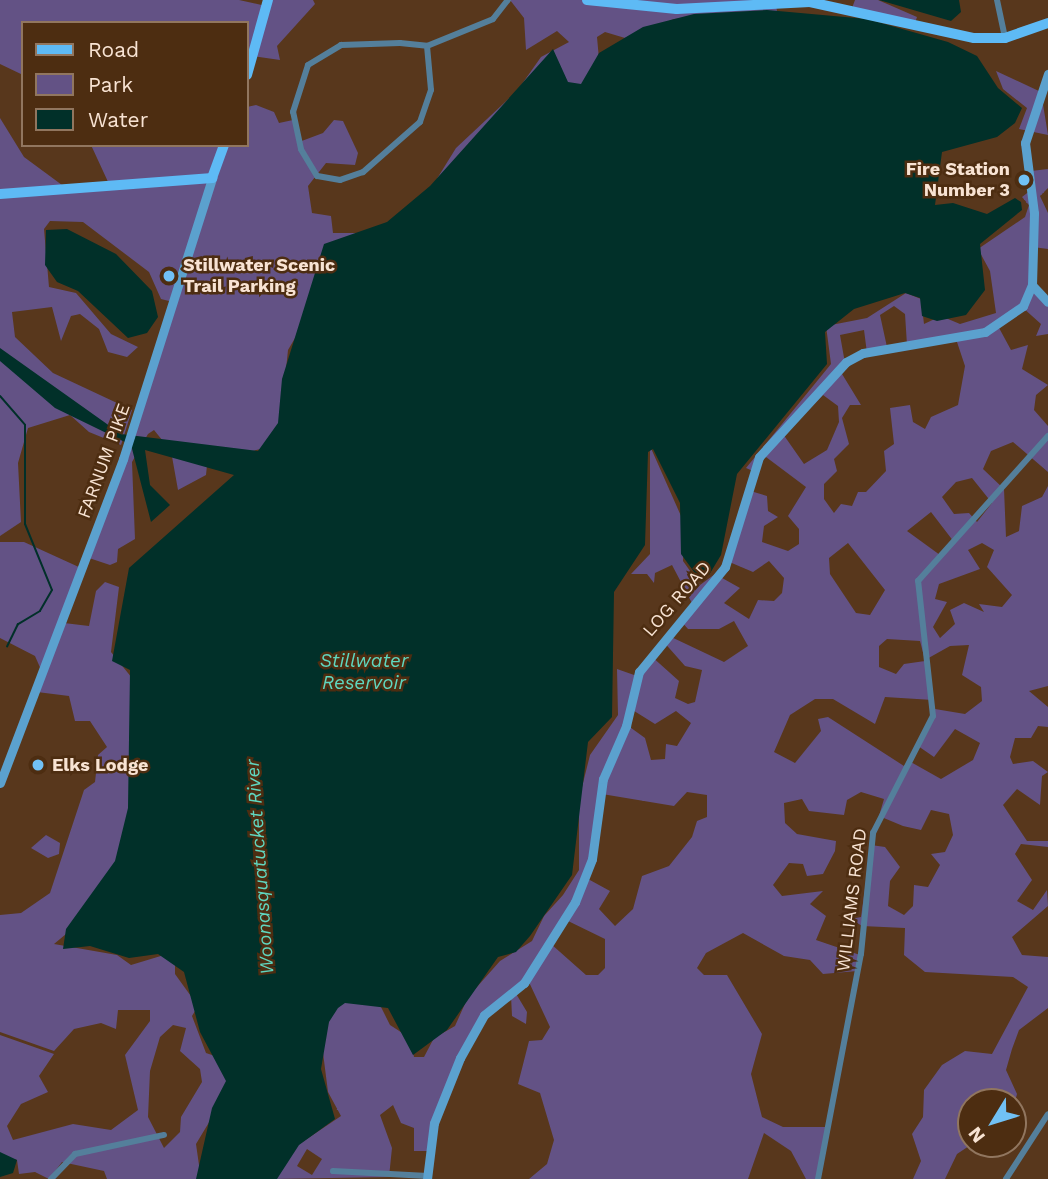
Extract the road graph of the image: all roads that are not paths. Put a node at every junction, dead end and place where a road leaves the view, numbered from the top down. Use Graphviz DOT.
graph roads {
  1 [pos="268,0"];
  2 [pos="508,0"];
  3 [pos="587,0"];
  4 [pos="997,0"];
  5 [pos="776,2"];
  6 [pos="1047,26"];
  7 [pos="1005,38"];
  8 [pos="427,46"];
  9 [pos="248,71"];
  10 [pos="1048,74"];
  11 [pos="223,147"];
  12 [pos="212,178"];
  13 [pos="0,194"];
  14 [pos="1032,285"];
  15 [pos="1048,302"];
  16 [pos="1048,436"];
  17 [pos="0,782"];
  18 [pos="1048,1114"];
  19 [pos="164,1135"];
  20 [pos="333,1171"];
  21 [pos="428,1177"];
  22 [pos="51,1179"];
  23 [pos="818,1179"];
  24 [pos="1006,1179"];
  1 -- 9 [label="main road"];
  2 -- 8 [label="street"];
  3 -- 5 [label="main road"];
  4 -- 7 [label="street"];
  5 -- 7 [label="main road"];
  6 -- 7 [label="main road"];
  8 -- 8 [label="street"];
  10 -- 14 [label="street"];
  11 -- 12 [label="main road, FARNUM PIKE"];
  12 -- 13 [label="main road"];
  12 -- 17 [label="street, FARNUM PIKE"];
  14 -- 15 [label="street"];
  14 -- 21 [label="street, LOG ROAD"];
  16 -- 23 [label="street, WILLIAMS ROAD"];
  18 -- 24 [label="street"];
  19 -- 22 [label="street"];
  20 -- 21 [label="street"];
}
